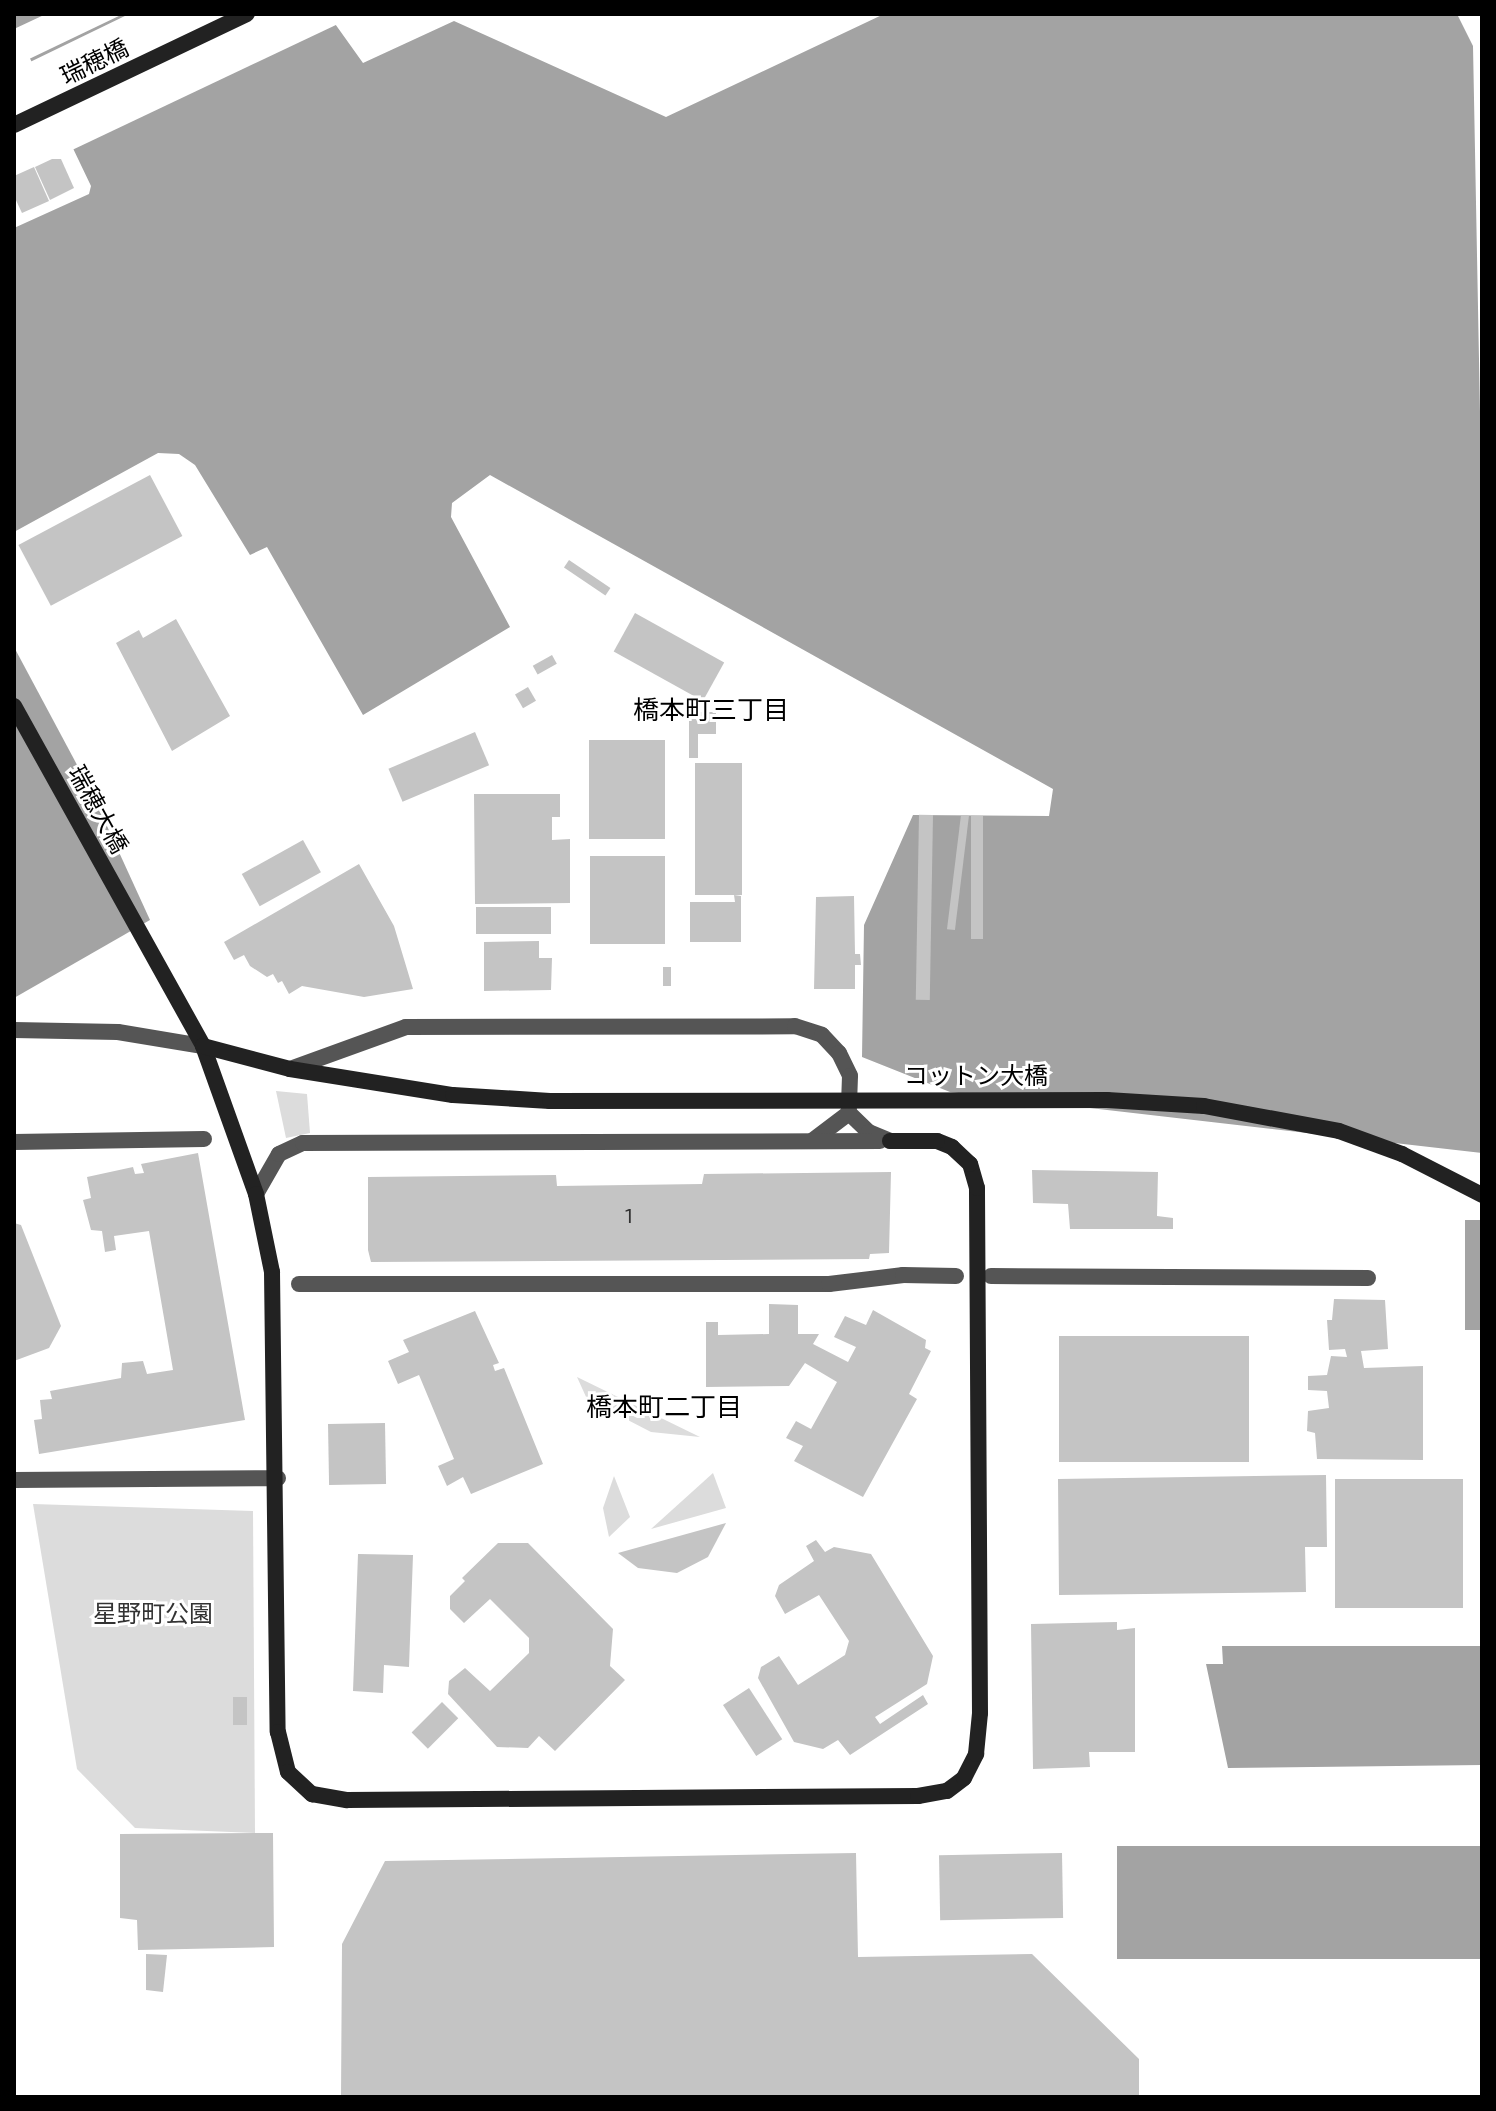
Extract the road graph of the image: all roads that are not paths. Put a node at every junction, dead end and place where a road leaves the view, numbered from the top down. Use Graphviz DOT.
graph roads {
  1 [pos="247,14"];
  2 [pos="14,125"];
  3 [pos="14,706"];
  4 [pos="14,1030"];
  5 [pos="203,1046"];
  6 [pos="290,1069"];
  7 [pos="849,1113"];
  8 [pos="204,1139"];
  9 [pos="812,1141"];
  10 [pos="890,1141"];
  11 [pos="14,1142"];
  12 [pos="256,1194"];
  13 [pos="1482,1195"];
  14 [pos="956,1276"];
  15 [pos="991,1276"];
  16 [pos="1368,1278"];
  17 [pos="299,1284"];
  18 [pos="278,1478"];
  19 [pos="14,1480"];
  1 -- 2 [label="street, 瑞穂橋"];
  3 -- 5 [label="street, 瑞穂大橋"];
  4 -- 5 [label="street"];
  5 -- 6 [label="street, コットン大橋"];
  5 -- 12 [label="street, 瑞穂大橋"];
  6 -- 7 [label="street"];
  6 -- 13 [label="street, コットン大橋, bridge"];
  7 -- 9 [label="street"];
  7 -- 10 [label="street"];
  8 -- 11 [label="street"];
  9 -- 10 [label="street"];
  9 -- 12 [label="street"];
  10 -- 18 [label="street, 瑞穂大橋"];
  12 -- 18 [label="street, 瑞穂大橋"];
  14 -- 17 [label="street"];
  15 -- 16 [label="street"];
  18 -- 19 [label="street"];
}
